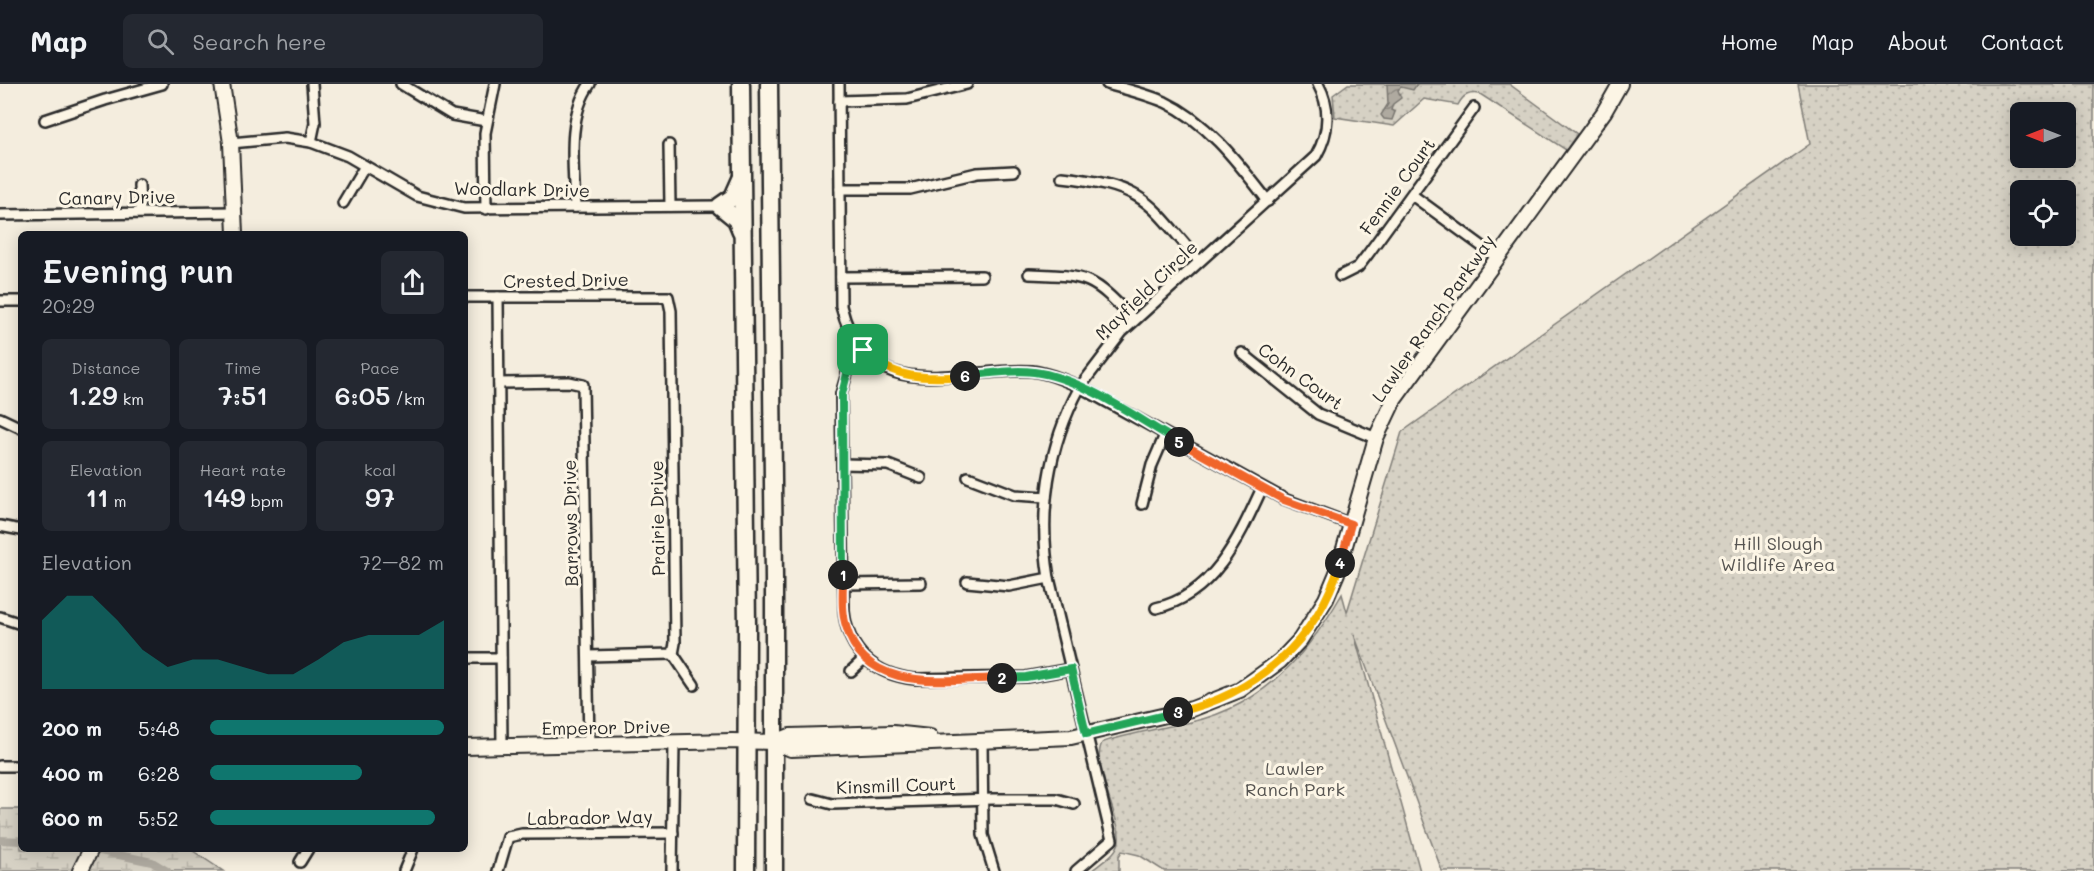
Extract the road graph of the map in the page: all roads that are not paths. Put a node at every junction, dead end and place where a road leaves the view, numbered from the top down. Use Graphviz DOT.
graph roads {
  1 [pos="162,84"];
  2 [pos="222,84"];
  3 [pos="312,84"];
  4 [pos="401,84"];
  5 [pos="495,84"];
  6 [pos="590,84"];
  7 [pos="741,84"];
  8 [pos="769,84"];
  9 [pos="839,84"];
  10 [pos="967,84"];
  11 [pos="1107,84"];
  12 [pos="1331,84"];
  13 [pos="1620,84"];
  14 [pos="1320,87"];
  15 [pos="839,101"];
  16 [pos="1474,108"];
  17 [pos="45,120"];
  18 [pos="486,121"];
  19 [pos="311,142"];
  20 [pos="231,143"];
  21 [pos="669,145"];
  22 [pos="365,166"];
  23 [pos="1014,171"];
  24 [pos="742,176"];
  25 [pos="1062,177"];
  26 [pos="139,185"];
  27 [pos="840,189"];
  28 [pos="1412,195"];
  29 [pos="1268,201"];
  30 [pos="344,203"];
  31 [pos="670,206"];
  32 [pos="720,206"];
  33 [pos="575,207"];
  34 [pos="486,209"];
  35 [pos="140,212"];
  36 [pos="235,212"];
  37 [pos="0,215"];
  38 [pos="235,231"];
  39 [pos="743,238"];
  40 [pos="1498,258"];
  41 [pos="1199,261"];
  42 [pos="1029,274"];
  43 [pos="982,276"];
  44 [pos="1340,276"];
  45 [pos="841,277"];
  46 [pos="468,297"];
  47 [pos="498,297"];
  48 [pos="668,297"];
  49 [pos="0,301"];
  50 [pos="18,301"];
  51 [pos="1134,320"];
  52 [pos="863,350"];
  53 [pos="1242,353"];
  54 [pos="499,383"];
  55 [pos="1080,387"];
  56 [pos="0,418"];
  57 [pos="18,427"];
  58 [pos="1166,435"];
  59 [pos="1376,438"];
  60 [pos="842,464"];
  61 [pos="968,477"];
  62 [pos="921,478"];
  63 [pos="1262,488"];
  64 [pos="1046,497"];
  65 [pos="1142,504"];
  66 [pos="1351,524"];
  67 [pos="0,526"];
  68 [pos="18,529"];
  69 [pos="1049,578"];
  70 [pos="968,582"];
  71 [pos="921,583"];
  72 [pos="843,584"];
  73 [pos="1156,608"];
  74 [pos="0,617"];
  75 [pos="18,623"];
  76 [pos="673,654"];
  77 [pos="588,656"];
  78 [pos="468,658"];
  79 [pos="501,658"];
  80 [pos="864,659"];
  81 [pos="1071,669"];
  82 [pos="851,672"];
  83 [pos="694,686"];
  84 [pos="1086,734"];
  85 [pos="982,740"];
  86 [pos="747,741"];
  87 [pos="775,742"];
  88 [pos="674,744"];
  89 [pos="502,746"];
  90 [pos="588,746"];
  91 [pos="468,747"];
  92 [pos="0,766"];
  93 [pos="18,766"];
  94 [pos="813,799"];
  95 [pos="981,799"];
  96 [pos="1074,804"];
  97 [pos="673,833"];
  98 [pos="90,852"];
  99 [pos="306,852"];
  100 [pos="412,852"];
  101 [pos="300,862"];
  102 [pos="82,868"];
  103 [pos="404,871"];
  104 [pos="498,871"];
  105 [pos="672,871"];
  106 [pos="746,871"];
  107 [pos="774,871"];
  108 [pos="994,871"];
  109 [pos="1076,871"];
  1 -- 17 [label="street"];
  2 -- 20 [label="street"];
  3 -- 19 [label="street"];
  4 -- 18 [label="street"];
  5 -- 18 [label="street"];
  6 -- 33 [label="street"];
  7 -- 24 [label="highway"];
  8 -- 87 [label="highway"];
  9 -- 15 [label="street"];
  10 -- 15 [label="street"];
  11 -- 29 [label="street"];
  12 -- 14 [label="street"];
  13 -- 40 [label="street, Lawler Ranch Parkway"];
  14 -- 29 [label="street, Mayfield Circle"];
  15 -- 27 [label="street"];
  16 -- 28 [label="street, Fennie Court"];
  18 -- 34 [label="street"];
  19 -- 20 [label="street, Woodlark Drive"];
  19 -- 22 [label="street, Woodlark Drive"];
  20 -- 36 [label="street"];
  21 -- 31 [label="street"];
  22 -- 30 [label="street"];
  22 -- 34 [label="street, Woodlark Drive"];
  23 -- 27 [label="street"];
  24 -- 32 [label="highway"];
  24 -- 39 [label="highway"];
  25 -- 41 [label="street"];
  26 -- 35 [label="street"];
  27 -- 45 [label="street"];
  28 -- 40 [label="street"];
  28 -- 44 [label="street, Fennie Court"];
  29 -- 41 [label="street, Mayfield Circle"];
  31 -- 32 [label="street, Woodlark Drive"];
  31 -- 33 [label="street, Woodlark Drive"];
  32 -- 39 [label="highway"];
  33 -- 34 [label="street, Woodlark Drive"];
  35 -- 36 [label="street, Canary Drive"];
  35 -- 37 [label="street, Canary Drive"];
  36 -- 38 [label="street"];
  39 -- 86 [label="highway"];
  40 -- 59 [label="street, Lawler Ranch Parkway"];
  41 -- 51 [label="street, Mayfield Circle"];
  42 -- 51 [label="street"];
  43 -- 45 [label="street"];
  45 -- 52 [label="street"];
  46 -- 47 [label="street, Crested Drive"];
  47 -- 48 [label="street, Crested Drive"];
  47 -- 54 [label="street"];
  48 -- 76 [label="street, Prairie Drive"];
  49 -- 50 [label="street"];
  51 -- 55 [label="street, Mayfield Circle"];
  52 -- 55 [label="street"];
  52 -- 60 [label="street"];
  53 -- 59 [label="street, Cohn Court"];
  54 -- 77 [label="street, Barrows Drive"];
  54 -- 79 [label="street"];
  55 -- 58 [label="street"];
  55 -- 64 [label="street, Mayfield Circle"];
  56 -- 57 [label="street"];
  58 -- 63 [label="street"];
  58 -- 65 [label="street"];
  59 -- 66 [label="street, Lawler Ranch Parkway"];
  60 -- 62 [label="street"];
  60 -- 72 [label="street"];
  61 -- 64 [label="street"];
  63 -- 66 [label="street"];
  63 -- 73 [label="street"];
  64 -- 69 [label="street, Mayfield Circle"];
  66 -- 84 [label="street, Lawler Ranch Parkway"];
  67 -- 68 [label="street"];
  69 -- 70 [label="street"];
  69 -- 81 [label="street, Mayfield Circle"];
  71 -- 72 [label="street"];
  72 -- 80 [label="street"];
  74 -- 75 [label="street"];
  76 -- 77 [label="street"];
  76 -- 83 [label="street"];
  77 -- 90 [label="street, Barrows Drive"];
  78 -- 79 [label="street"];
  79 -- 89 [label="street"];
  80 -- 81 [label="street"];
  80 -- 82 [label="street"];
  81 -- 84 [label="street, Mayfield Circle"];
  84 -- 85 [label="street, Lawler Ranch Parkway"];
  84 -- 109 [label="street, Mayfield Circle"];
  85 -- 87 [label="street, Lawler Ranch Parkway"];
  85 -- 95 [label="street"];
  86 -- 87 [label="street, Lawler Ranch Parkway"];
  86 -- 88 [label="street, Emperor Drive"];
  86 -- 106 [label="highway"];
  87 -- 107 [label="highway"];
  88 -- 90 [label="street, Emperor Drive"];
  88 -- 97 [label="street"];
  89 -- 90 [label="street, Emperor Drive"];
  89 -- 91 [label="street, Emperor Drive"];
  92 -- 93 [label="street"];
  94 -- 95 [label="street, Kinsmill Court"];
  95 -- 96 [label="street, Kinsmill Court"];
  95 -- 108 [label="street"];
  97 -- 104 [label="street, Labrador Way"];
  97 -- 105 [label="street"];
  98 -- 102 [label="street"];
  99 -- 101 [label="street"];
  100 -- 103 [label="street"];
}
